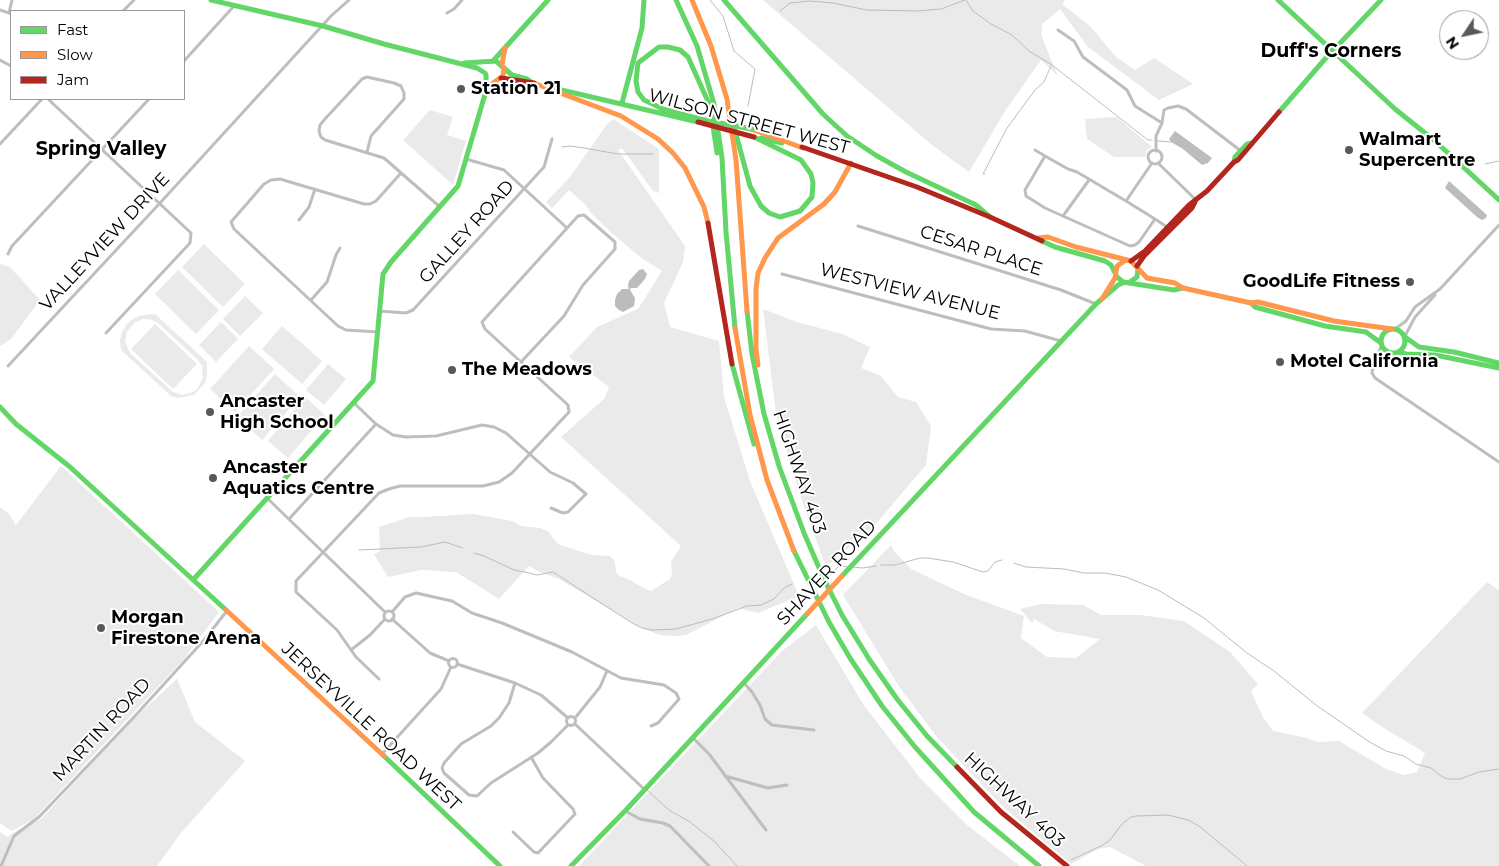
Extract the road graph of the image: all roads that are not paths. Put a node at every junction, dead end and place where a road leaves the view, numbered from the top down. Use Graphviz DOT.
graph roads {
  1 [pos="134,0"];
  2 [pos="212,0"];
  3 [pos="349,0"];
  4 [pos="462,0"];
  5 [pos="548,0"];
  6 [pos="644,0"];
  7 [pos="676,0"];
  8 [pos="692,0"];
  9 [pos="724,0"];
  10 [pos="1278,0"];
  11 [pos="1380,0"];
  12 [pos="234,6"];
  13 [pos="0,10"];
  14 [pos="124,10"];
  15 [pos="10,13"];
  16 [pos="447,13"];
  17 [pos="324,26"];
  18 [pos="1058,30"];
  19 [pos="505,48"];
  20 [pos="1333,50"];
  21 [pos="185,60"];
  22 [pos="492,62"];
  23 [pos="460,63"];
  24 [pos="502,66"];
  25 [pos="486,74"];
  26 [pos="498,79"];
  27 [pos="531,82"];
  28 [pos="486,91"];
  29 [pos="41,100"];
  30 [pos="49,100"];
  31 [pos="148,100"];
  32 [pos="727,100"];
  33 [pos="622,103"];
  34 [pos="699,121"];
  35 [pos="1162,123"];
  36 [pos="734,126"];
  37 [pos="754,137"];
  38 [pos="552,139"];
  39 [pos="1252,143"];
  40 [pos="0,144"];
  41 [pos="803,148"];
  42 [pos="102,149"];
  43 [pos="1035,150"];
  44 [pos="1156,151"];
  45 [pos="1241,151"];
  46 [pos="367,152"];
  47 [pos="1045,156"];
  48 [pos="466,159"];
  49 [pos="1234,162"];
  50 [pos="851,163"];
  51 [pos="1152,163"];
  52 [pos="1158,163"];
  53 [pos="401,173"];
  54 [pos="1090,180"];
  55 [pos="525,188"];
  56 [pos="315,189"];
  57 [pos="1196,200"];
  58 [pos="1499,200"];
  59 [pos="1126,201"];
  60 [pos="160,203"];
  61 [pos="440,208"];
  62 [pos="1063,216"];
  63 [pos="990,217"];
  64 [pos="1155,219"];
  65 [pos="299,220"];
  66 [pos="1499,225"];
  67 [pos="858,226"];
  68 [pos="1167,227"];
  69 [pos="567,228"];
  70 [pos="726,232"];
  71 [pos="1038,238"];
  72 [pos="340,248"];
  73 [pos="8,254"];
  74 [pos="1129,260"];
  75 [pos="1137,266"];
  76 [pos="782,274"];
  77 [pos="1116,275"];
  78 [pos="1127,282"];
  79 [pos="1183,288"];
  80 [pos="1436,292"];
  81 [pos="1102,299"];
  82 [pos="311,300"];
  83 [pos="1251,303"];
  84 [pos="1096,304"];
  85 [pos="379,311"];
  86 [pos="1393,329"];
  87 [pos="378,332"];
  88 [pos="106,333"];
  89 [pos="1405,336"];
  90 [pos="1061,341"];
  91 [pos="1382,344"];
  92 [pos="1396,352"];
  93 [pos="521,362"];
  94 [pos="1499,363"];
  95 [pos="8,366"];
  96 [pos="1499,368"];
  97 [pos="1373,370"];
  98 [pos="354,403"];
  99 [pos="0,407"];
  100 [pos="376,424"];
  101 [pos="530,454"];
  102 [pos="1499,462"];
  103 [pos="779,466"];
  104 [pos="767,480"];
  105 [pos="267,498"];
  106 [pos="550,508"];
  107 [pos="289,519"];
  108 [pos="324,552"];
  109 [pos="193,580"];
  110 [pos="226,612"];
  111 [pos="385,612"];
  112 [pos="392,612"];
  113 [pos="385,619"];
  114 [pos="392,619"];
  115 [pos="351,650"];
  116 [pos="449,661"];
  117 [pos="457,664"];
  118 [pos="451,667"];
  119 [pos="607,671"];
  120 [pos="379,680"];
  121 [pos="515,683"];
  122 [pos="744,683"];
  123 [pos="568,718"];
  124 [pos="575,718"];
  125 [pos="574,724"];
  126 [pos="568,725"];
  127 [pos="651,726"];
  128 [pos="814,730"];
  129 [pos="692,738"];
  130 [pos="382,754"];
  131 [pos="531,757"];
  132 [pos="725,776"];
  133 [pos="787,785"];
  134 [pos="644,789"];
  135 [pos="624,811"];
  136 [pos="766,830"];
  137 [pos="513,832"];
  138 [pos="1,866"];
  139 [pos="500,866"];
  140 [pos="571,866"];
  141 [pos="709,866"];
  142 [pos="1039,866"];
  143 [pos="1067,866"];
  1 -- 14 [label="street"];
  2 -- 12 [label="main road"];
  3 -- 17 [label="street, VALLEYVIEW DRIVE"];
  4 -- 16 [label="street"];
  5 -- 19 [label="main road"];
  6 -- 33 [label="main road"];
  7 -- 70 [label="main road, HIGHWAY 403"];
  8 -- 32 [label="main road, HIGHWAY 403"];
  9 -- 63 [label="main road"];
  10 -- 20 [label="main road"];
  11 -- 20 [label="main road"];
  12 -- 17 [label="main road"];
  12 -- 21 [label="street"];
  13 -- 15 [label="street"];
  17 -- 23 [label="main road"];
  17 -- 60 [label="street, VALLEYVIEW DRIVE"];
  18 -- 35 [label="street"];
  19 -- 22 [label="main road"];
  19 -- 24 [label="main road"];
  20 -- 39 [label="main road"];
  20 -- 58 [label="main road"];
  22 -- 23 [label="main road"];
  22 -- 24 [label="main road"];
  22 -- 25 [label="main road"];
  23 -- 25 [label="main road"];
  24 -- 26 [label="main road"];
  24 -- 27 [label="main road, WILSON STREET WEST"];
  25 -- 26 [label="main road"];
  25 -- 28 [label="main road"];
  26 -- 27 [label="main road, WILSON STREET WEST"];
  26 -- 28 [label="main road"];
  27 -- 33 [label="main road, WILSON STREET WEST"];
  27 -- 104 [label="main road"];
  28 -- 48 [label="main road"];
  29 -- 40 [label="street"];
  30 -- 42 [label="street"];
  31 -- 42 [label="street"];
  32 -- 36 [label="main road"];
  32 -- 103 [label="main road, HIGHWAY 403"];
  33 -- 34 [label="main road, WILSON STREET WEST"];
  34 -- 36 [label="main road, bridge"];
  34 -- 37 [label="main road, WILSON STREET WEST, bridge"];
  34 -- 70 [label="main road"];
  35 -- 44 [label="street"];
  35 -- 45 [label="street"];
  36 -- 37 [label="main road"];
  36 -- 41 [label="main road, bridge"];
  37 -- 41 [label="main road, WILSON STREET WEST"];
  38 -- 55 [label="street, GALLEY ROAD"];
  39 -- 45 [label="main road"];
  39 -- 49 [label="main road"];
  41 -- 50 [label="main road, WILSON STREET WEST"];
  42 -- 60 [label="street"];
  42 -- 73 [label="street"];
  43 -- 47 [label="street"];
  44 -- 51 [label="street"];
  44 -- 52 [label="street"];
  45 -- 49 [label="main road"];
  46 -- 46 [label="street"];
  46 -- 53 [label="street"];
  47 -- 54 [label="street"];
  47 -- 62 [label="street"];
  48 -- 55 [label="street"];
  48 -- 61 [label="main road"];
  49 -- 57 [label="main road"];
  50 -- 63 [label="main road, WILSON STREET WEST"];
  50 -- 103 [label="main road"];
  51 -- 52 [label="street"];
  51 -- 59 [label="street"];
  52 -- 57 [label="street"];
  53 -- 56 [label="street"];
  53 -- 61 [label="street"];
  54 -- 59 [label="street"];
  54 -- 62 [label="street"];
  55 -- 69 [label="street"];
  55 -- 85 [label="street, GALLEY ROAD"];
  56 -- 65 [label="street"];
  56 -- 82 [label="street"];
  57 -- 68 [label="main road"];
  57 -- 75 [label="main road"];
  59 -- 64 [label="street"];
  60 -- 88 [label="street"];
  60 -- 95 [label="street, VALLEYVIEW DRIVE"];
  61 -- 85 [label="main road"];
  62 -- 64 [label="street"];
  63 -- 71 [label="main road, WILSON STREET WEST"];
  64 -- 68 [label="street"];
  66 -- 80 [label="street"];
  67 -- 84 [label="street, CESAR PLACE"];
  68 -- 74 [label="main road"];
  69 -- 93 [label="street"];
  69 -- 93 [label="street"];
  70 -- 104 [label="main road, HIGHWAY 403"];
  71 -- 74 [label="main road, WILSON STREET WEST"];
  71 -- 77 [label="main road, WILSON STREET WEST"];
  72 -- 82 [label="street"];
  74 -- 75 [label="main road"];
  74 -- 77 [label="main road"];
  75 -- 78 [label="main road"];
  75 -- 79 [label="main road"];
  76 -- 90 [label="street, WESTVIEW AVENUE"];
  77 -- 78 [label="main road"];
  77 -- 81 [label="main road, SHAVER ROAD"];
  78 -- 79 [label="main road"];
  78 -- 81 [label="main road, SHAVER ROAD"];
  79 -- 83 [label="main road"];
  80 -- 86 [label="street"];
  80 -- 89 [label="street"];
  81 -- 84 [label="main road, SHAVER ROAD"];
  82 -- 87 [label="street"];
  83 -- 86 [label="main road"];
  83 -- 91 [label="main road"];
  84 -- 90 [label="main road, SHAVER ROAD"];
  85 -- 87 [label="main road"];
  86 -- 89 [label="main road"];
  86 -- 91 [label="main road"];
  87 -- 98 [label="main road"];
  89 -- 92 [label="main road"];
  89 -- 94 [label="main road"];
  90 -- 122 [label="main road, SHAVER ROAD, bridge"];
  91 -- 92 [label="main road"];
  91 -- 97 [label="street"];
  92 -- 96 [label="main road"];
  92 -- 97 [label="street"];
  93 -- 101 [label="street"];
  97 -- 102 [label="street"];
  98 -- 100 [label="street"];
  98 -- 105 [label="main road"];
  99 -- 109 [label="main road, JERSEYVILLE ROAD WEST"];
  100 -- 101 [label="street"];
  100 -- 107 [label="street"];
  101 -- 106 [label="street"];
  101 -- 108 [label="street"];
  103 -- 143 [label="main road, HIGHWAY 403"];
  104 -- 142 [label="main road, HIGHWAY 403"];
  105 -- 107 [label="street"];
  105 -- 109 [label="main road"];
  107 -- 108 [label="street"];
  108 -- 111 [label="street"];
  108 -- 115 [label="street"];
  109 -- 110 [label="main road, JERSEYVILLE ROAD WEST"];
  110 -- 130 [label="main road, JERSEYVILLE ROAD WEST"];
  110 -- 138 [label="street, MARTIN ROAD"];
  111 -- 112 [label="street"];
  111 -- 113 [label="street"];
  112 -- 114 [label="street"];
  112 -- 119 [label="street"];
  113 -- 114 [label="street"];
  113 -- 115 [label="street"];
  114 -- 116 [label="street"];
  115 -- 120 [label="street"];
  116 -- 117 [label="street"];
  116 -- 118 [label="street"];
  117 -- 118 [label="street"];
  117 -- 121 [label="street"];
  118 -- 130 [label="street"];
  119 -- 124 [label="street"];
  119 -- 127 [label="street"];
  121 -- 123 [label="street"];
  121 -- 131 [label="street"];
  122 -- 128 [label="street"];
  122 -- 129 [label="main road, SHAVER ROAD"];
  123 -- 124 [label="street"];
  123 -- 126 [label="street"];
  124 -- 125 [label="street"];
  125 -- 126 [label="street"];
  125 -- 134 [label="street"];
  126 -- 131 [label="street"];
  129 -- 132 [label="street"];
  129 -- 134 [label="main road, SHAVER ROAD"];
  130 -- 139 [label="main road, JERSEYVILLE ROAD WEST"];
  131 -- 137 [label="street"];
  132 -- 133 [label="street"];
  132 -- 136 [label="street"];
  134 -- 135 [label="main road, SHAVER ROAD"];
  135 -- 140 [label="main road, SHAVER ROAD"];
  135 -- 141 [label="street"];
}
